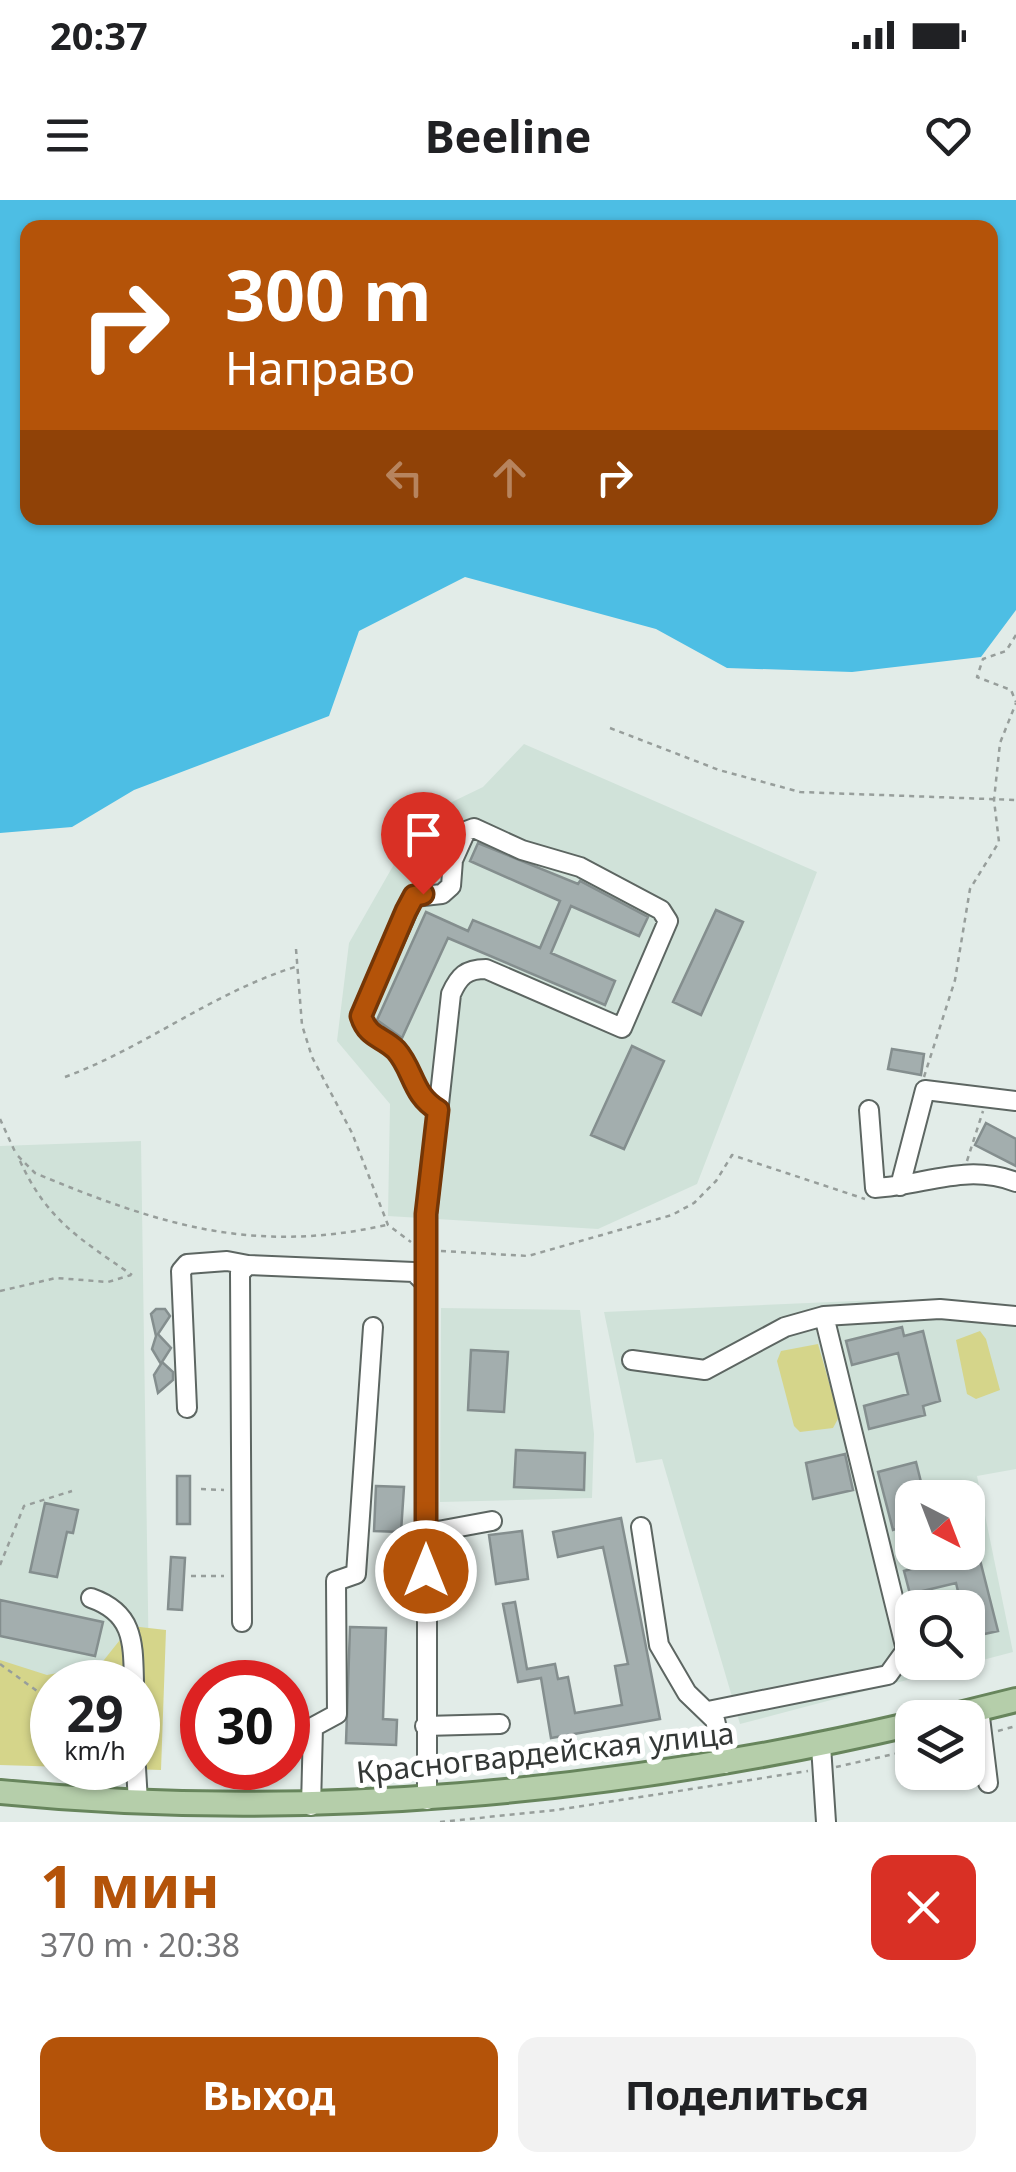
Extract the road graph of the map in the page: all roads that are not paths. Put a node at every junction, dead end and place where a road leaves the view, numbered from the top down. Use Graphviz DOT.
graph roads {
  1 [pos="1016,1100"];
  2 [pos="438,1110"];
  3 [pos="869,1110"];
  4 [pos="1016,1182"];
  5 [pos="900,1186"];
  6 [pos="248,1265"];
  7 [pos="427,1285"];
  8 [pos="824,1316"];
  9 [pos="1016,1316"];
  10 [pos="374,1326"];
  11 [pos="632,1360"];
  12 [pos="187,1408"];
  13 [pos="492,1521"];
  14 [pos="641,1527"];
  15 [pos="427,1533"];
  16 [pos="91,1598"];
  17 [pos="242,1622"];
  18 [pos="134,1660"];
  19 [pos="1016,1700"];
  20 [pos="985,1708"];
  21 [pos="708,1711"];
  22 [pos="500,1724"];
  23 [pos="424,1726"];
  24 [pos="895,1730"];
  25 [pos="985,1755"];
  26 [pos="823,1757"];
  27 [pos="725,1764"];
  28 [pos="988,1783"];
  29 [pos="137,1790"];
  30 [pos="0,1792"];
  31 [pos="427,1800"];
  32 [pos="138,1802"];
  33 [pos="310,1806"];
  34 [pos="185,1813"];
  35 [pos="826,1822"];
  1 -- 5 [label="street"];
  2 -- 2 [label="street"];
  2 -- 7 [label="street"];
  3 -- 5 [label="street"];
  4 -- 5 [label="street"];
  6 -- 7 [label="street"];
  6 -- 12 [label="street"];
  6 -- 17 [label="street"];
  7 -- 15 [label="street"];
  8 -- 9 [label="street"];
  8 -- 11 [label="street"];
  8 -- 21 [label="street"];
  10 -- 33 [label="street"];
  13 -- 15 [label="street"];
  14 -- 21 [label="street"];
  15 -- 23 [label="street"];
  16 -- 18 [label="street"];
  19 -- 20 [label="main road"];
  21 -- 27 [label="street"];
  22 -- 23 [label="street"];
  23 -- 31 [label="street"];
  24 -- 26 [label="main road, Красногвардейская улица"];
  25 -- 28 [label="street"];
  26 -- 27 [label="main road, Красногвардейская улица"];
  26 -- 35 [label="street"];
  27 -- 31 [label="main road, Красногвардейская улица"];
  29 -- 32 [label="street"];
  30 -- 32 [label="main road, Красногвардейская улица"];
  31 -- 33 [label="main road, Красногвардейская улица"];
  32 -- 34 [label="main road, Красногвардейская улица"];
  33 -- 34 [label="main road, Красногвардейская улица"];
}
